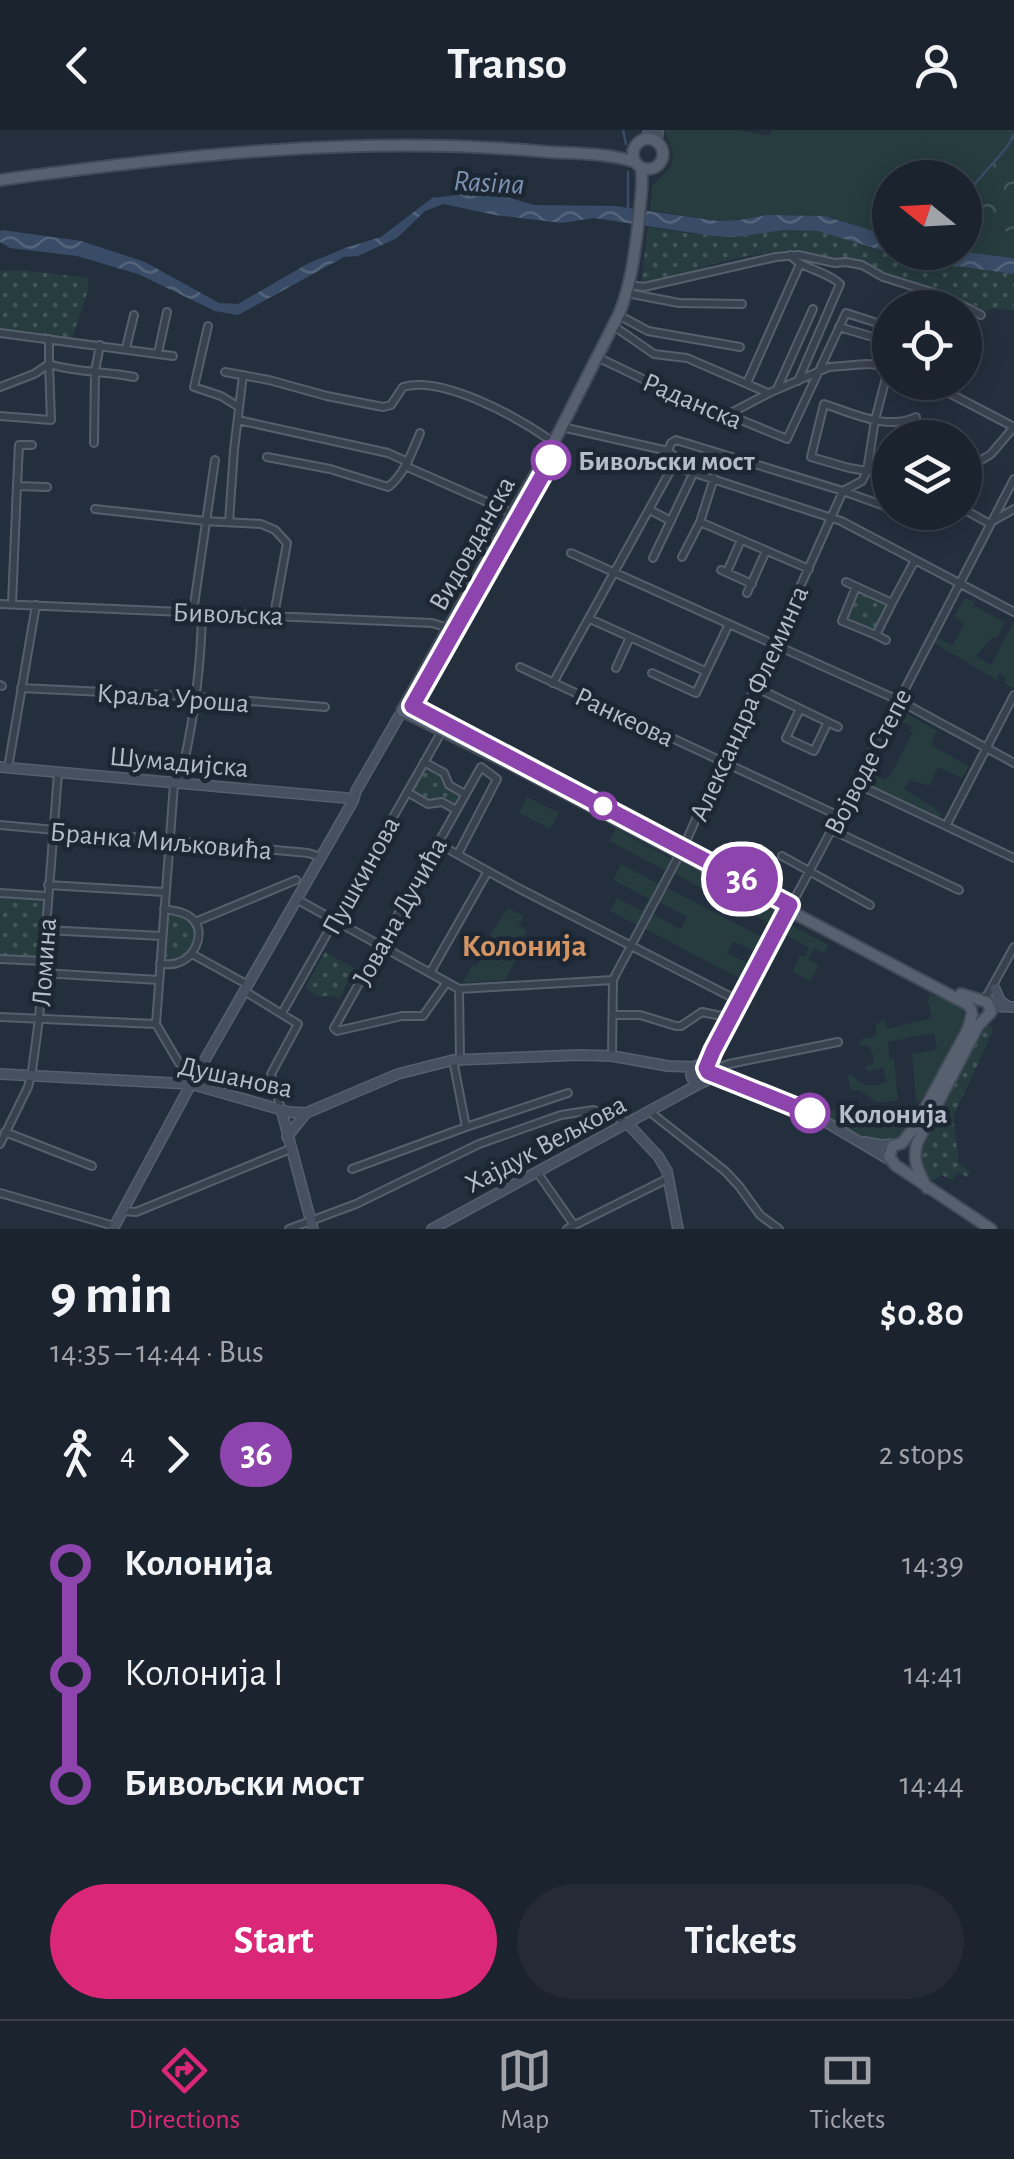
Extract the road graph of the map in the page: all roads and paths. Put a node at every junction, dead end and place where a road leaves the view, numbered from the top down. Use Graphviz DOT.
graph roads {
  1 [pos="652,135"];
  2 [pos="633,150"];
  3 [pos="616,157"];
  4 [pos="642,166"];
  5 [pos="0,180"];
  6 [pos="790,255"];
  7 [pos="800,264"];
  8 [pos="631,290"];
  9 [pos="924,290"];
  10 [pos="742,304"];
  11 [pos="813,309"];
  12 [pos="167,312"];
  13 [pos="134,315"];
  14 [pos="872,321"];
  15 [pos="621,323"];
  16 [pos="208,326"];
  17 [pos="840,327"];
  18 [pos="0,333"];
  19 [pos="872,337"];
  20 [pos="49,338"];
  21 [pos="100,345"];
  22 [pos="740,347"];
  23 [pos="126,348"];
  24 [pos="158,354"];
  25 [pos="173,356"];
  26 [pos="600,359"];
  27 [pos="48,364"];
  28 [pos="872,365"];
  29 [pos="95,371"];
  30 [pos="819,371"];
  31 [pos="225,372"];
  32 [pos="243,375"];
  33 [pos="134,376"];
  34 [pos="798,382"];
  35 [pos="747,383"];
  36 [pos="0,386"];
  37 [pos="773,392"];
  38 [pos="880,400"];
  39 [pos="962,400"];
  40 [pos="239,408"];
  41 [pos="729,414"];
  42 [pos="0,416"];
  43 [pos="916,417"];
  44 [pos="238,420"];
  45 [pos="874,420"];
  46 [pos="908,420"];
  47 [pos="1014,427"];
  48 [pos="565,428"];
  49 [pos="420,434"];
  50 [pos="872,435"];
  51 [pos="554,442"];
  52 [pos="94,443"];
  53 [pos="32,445"];
  54 [pos="668,451"];
  55 [pos="268,457"];
  56 [pos="215,460"];
  57 [pos="982,460"];
  58 [pos="407,464"];
  59 [pos="673,466"];
  60 [pos="872,469"];
  61 [pos="867,471"];
  62 [pos="694,472"];
  63 [pos="714,478"];
  64 [pos="1014,479"];
  65 [pos="18,486"];
  66 [pos="47,487"];
  67 [pos="843,491"];
  68 [pos="872,501"];
  69 [pos="95,509"];
  70 [pos="1014,509"];
  71 [pos="650,510"];
  72 [pos="832,517"];
  73 [pos="982,518"];
  74 [pos="512,520"];
  75 [pos="205,521"];
  76 [pos="671,521"];
  77 [pos="229,522"];
  78 [pos="700,522"];
  79 [pos="991,523"];
  80 [pos="741,540"];
  81 [pos="766,551"];
  82 [pos="571,553"];
  83 [pos="682,557"];
  84 [pos="653,558"];
  85 [pos="915,560"];
  86 [pos="809,569"];
  87 [pos="615,574"];
  88 [pos="846,582"];
  89 [pos="752,584"];
  90 [pos="960,584"];
  91 [pos="856,586"];
  92 [pos="747,594"];
  93 [pos="892,602"];
  94 [pos="0,604"];
  95 [pos="12,604"];
  96 [pos="36,605"];
  97 [pos="197,612"];
  98 [pos="1014,612"];
  99 [pos="274,615"];
  100 [pos="590,619"];
  101 [pos="729,624"];
  102 [pos="452,629"];
  103 [pos="630,636"];
  104 [pos="876,636"];
  105 [pos="886,640"];
  106 [pos="774,645"];
  107 [pos="520,668"];
  108 [pos="616,668"];
  109 [pos="705,671"];
  110 [pos="652,673"];
  111 [pos="553,683"];
  112 [pos="755,687"];
  113 [pos="21,688"];
  114 [pos="1014,695"];
  115 [pos="195,698"];
  116 [pos="898,700"];
  117 [pos="325,708"];
  118 [pos="407,708"];
  119 [pos="800,709"];
  120 [pos="828,722"];
  121 [pos="838,727"];
  122 [pos="438,738"];
  123 [pos="786,738"];
  124 [pos="781,748"];
  125 [pos="986,748"];
  126 [pos="814,751"];
  127 [pos="722,760"];
  128 [pos="809,761"];
  129 [pos="424,762"];
  130 [pos="1014,764"];
  131 [pos="4,768"];
  132 [pos="58,773"];
  133 [pos="177,784"];
  134 [pos="855,784"];
  135 [pos="407,792"];
  136 [pos="465,794"];
  137 [pos="353,801"];
  138 [pos="456,810"];
  139 [pos="839,816"];
  140 [pos="0,825"];
  141 [pos="946,826"];
  142 [pos="52,830"];
  143 [pos="832,830"];
  144 [pos="170,841"];
  145 [pos="437,843"];
  146 [pos="681,851"];
  147 [pos="458,854"];
  148 [pos="782,856"];
  149 [pos="322,858"];
  150 [pos="1014,858"];
  151 [pos="488,871"];
  152 [pos="810,871"];
  153 [pos="296,880"];
  154 [pos="48,885"];
  155 [pos="958,890"];
  156 [pos="166,892"];
  157 [pos="0,893"];
  158 [pos="47,896"];
  159 [pos="298,900"];
  160 [pos="870,905"];
  161 [pos="789,908"];
  162 [pos="164,909"];
  163 [pos="335,920"];
  164 [pos="195,922"];
  165 [pos="45,930"];
  166 [pos="162,936"];
  167 [pos="380,944"];
  168 [pos="631,946"];
  169 [pos="1014,947"];
  170 [pos="192,954"];
  171 [pos="0,960"];
  172 [pos="43,961"];
  173 [pos="160,964"];
  174 [pos="1002,971"];
  175 [pos="430,973"];
  176 [pos="42,974"];
  177 [pos="159,980"];
  178 [pos="614,980"];
  179 [pos="447,982"];
  180 [pos="248,988"];
  181 [pos="459,989"];
  182 [pos="995,989"];
  183 [pos="959,1000"];
  184 [pos="740,1002"];
  185 [pos="1011,1008"];
  186 [pos="981,1010"];
  187 [pos="282,1013"];
  188 [pos="613,1015"];
  189 [pos="0,1017"];
  190 [pos="730,1018"];
  191 [pos="39,1019"];
  192 [pos="156,1024"];
  193 [pos="838,1042"];
  194 [pos="612,1056"];
  195 [pos="456,1060"];
  196 [pos="179,1062"];
  197 [pos="672,1067"];
  198 [pos="701,1073"];
  199 [pos="0,1074"];
  200 [pos="725,1075"];
  201 [pos="31,1076"];
  202 [pos="191,1084"];
  203 [pos="679,1092"];
  204 [pos="568,1093"];
  205 [pos="281,1109"];
  206 [pos="650,1112"];
  207 [pos="306,1113"];
  208 [pos="628,1124"];
  209 [pos="466,1126"];
  210 [pos="6,1132"];
  211 [pos="287,1137"];
  212 [pos="860,1142"];
  213 [pos="899,1143"];
  214 [pos="0,1144"];
  215 [pos="290,1149"];
  216 [pos="914,1156"];
  217 [pos="894,1163"];
  218 [pos="92,1166"];
  219 [pos="352,1169"];
  220 [pos="537,1172"];
  221 [pos="669,1178"];
  222 [pos="928,1189"];
  223 [pos="0,1194"];
  224 [pos="123,1211"];
  225 [pos="312,1226"];
  226 [pos="570,1227"];
  227 [pos="114,1228"];
  228 [pos="676,1228"];
  229 [pos="289,1229"];
  230 [pos="432,1229"];
  231 [pos="779,1229"];
  232 [pos="990,1229"];
  1 -- 2 [label="main road"];
  1 -- 4 [label="main road"];
  2 -- 3 [label="main road"];
  2 -- 4 [label="main road"];
  3 -- 4 [label="main road"];
  3 -- 5 [label="main road"];
  4 -- 8 [label="main road, Видовданска"];
  6 -- 7 [label="street"];
  6 -- 8 [label="street"];
  6 -- 9 [label="street"];
  7 -- 34 [label="street"];
  7 -- 35 [label="street"];
  8 -- 10 [label="street"];
  8 -- 15 [label="main road, Видовданска"];
  8 -- 26 [label="main road, Видовданска"];
  11 -- 37 [label="street"];
  12 -- 24 [label="street"];
  13 -- 23 [label="street"];
  14 -- 17 [label="street"];
  15 -- 22 [label="street"];
  15 -- 26 [label="main road, Видовданска"];
  15 -- 35 [label="street"];
  16 -- 40 [label="street"];
  17 -- 19 [label="street"];
  17 -- 30 [label="street, Раданска"];
  18 -- 20 [label="street"];
  20 -- 21 [label="street"];
  20 -- 27 [label="street"];
  21 -- 23 [label="street"];
  21 -- 29 [label="street"];
  23 -- 24 [label="street"];
  24 -- 25 [label="street"];
  26 -- 41 [label="street, Раданска"];
  26 -- 48 [label="main road, Видовданска"];
  27 -- 29 [label="street"];
  27 -- 36 [label="street"];
  27 -- 42 [label="street"];
  28 -- 30 [label="street"];
  29 -- 33 [label="street"];
  29 -- 52 [label="street"];
  30 -- 34 [label="street"];
  30 -- 41 [label="street, Раданска"];
  31 -- 32 [label="street"];
  32 -- 40 [label="street"];
  32 -- 51 [label="street"];
  34 -- 37 [label="street"];
  35 -- 37 [label="street"];
  37 -- 41 [label="street"];
  38 -- 45 [label="street"];
  39 -- 47 [label="street"];
  40 -- 44 [label="street"];
  43 -- 46 [label="street"];
  44 -- 58 [label="street"];
  44 -- 77 [label="street"];
  45 -- 61 [label="street"];
  47 -- 57 [label="street"];
  48 -- 51 [label="main road, Видовданска"];
  48 -- 54 [label="street"];
  48 -- 74 [label="main road, Видовданска"];
  49 -- 58 [label="street"];
  50 -- 61 [label="street"];
  51 -- 74 [label="main road, Видовданска"];
  53 -- 65 [label="street"];
  54 -- 59 [label="street"];
  54 -- 67 [label="street"];
  55 -- 58 [label="street"];
  56 -- 75 [label="street"];
  58 -- 74 [label="street"];
  59 -- 62 [label="street"];
  59 -- 71 [label="street"];
  60 -- 61 [label="street"];
  61 -- 67 [label="street"];
  62 -- 63 [label="street"];
  62 -- 76 [label="street"];
  63 -- 72 [label="street"];
  63 -- 78 [label="street"];
  64 -- 79 [label="street, Војводе Степе"];
  65 -- 66 [label="street"];
  65 -- 95 [label="street"];
  67 -- 68 [label="street"];
  67 -- 72 [label="street, Александра Флеминга"];
  69 -- 75 [label="street"];
  70 -- 79 [label="street"];
  71 -- 76 [label="street"];
  71 -- 87 [label="street"];
  72 -- 85 [label="street"];
  72 -- 86 [label="street, Александра Флеминга"];
  73 -- 79 [label="street"];
  74 -- 102 [label="main road, Видовданска"];
  75 -- 77 [label="street"];
  75 -- 97 [label="street"];
  76 -- 84 [label="street"];
  77 -- 99 [label="street"];
  78 -- 80 [label="street"];
  78 -- 83 [label="street"];
  79 -- 90 [label="street, Војводе Степе"];
  80 -- 81 [label="street"];
  80 -- 89 [label="street"];
  81 -- 86 [label="street"];
  81 -- 89 [label="street"];
  82 -- 87 [label="street"];
  85 -- 90 [label="street"];
  85 -- 93 [label="street"];
  86 -- 106 [label="street, Александра Флеминга"];
  87 -- 100 [label="street"];
  87 -- 101 [label="street"];
  88 -- 91 [label="street"];
  89 -- 92 [label="street"];
  90 -- 98 [label="street"];
  90 -- 116 [label="street, Војводе Степе"];
  91 -- 93 [label="street"];
  91 -- 104 [label="street"];
  93 -- 104 [label="street"];
  94 -- 95 [label="street, Бивољска"];
  95 -- 96 [label="street, Бивољска"];
  96 -- 97 [label="street, Бивољска"];
  96 -- 113 [label="street"];
  97 -- 99 [label="street, Бивољска"];
  97 -- 115 [label="street"];
  99 -- 102 [label="street, Бивољска"];
  100 -- 103 [label="street"];
  100 -- 111 [label="street"];
  101 -- 106 [label="street"];
  101 -- 109 [label="street"];
  102 -- 118 [label="main road, Видовданска"];
  103 -- 108 [label="street"];
  103 -- 109 [label="street"];
  104 -- 105 [label="street"];
  106 -- 112 [label="street, Александра Флеминга"];
  106 -- 116 [label="street"];
  107 -- 111 [label="street, Ранкеова"];
  109 -- 110 [label="street"];
  111 -- 127 [label="street, Ранкеова"];
  112 -- 119 [label="street"];
  112 -- 127 [label="street, Александра Флеминга"];
  113 -- 115 [label="street, Краља Уроша"];
  113 -- 131 [label="street"];
  114 -- 125 [label="street"];
  115 -- 117 [label="street, Краља Уроша"];
  115 -- 133 [label="street"];
  116 -- 125 [label="street"];
  116 -- 134 [label="street, Војводе Степе"];
  118 -- 137 [label="main road, Видовданска"];
  118 -- 146 [label="main road"];
  119 -- 120 [label="street"];
  119 -- 123 [label="street"];
  120 -- 121 [label="street"];
  120 -- 126 [label="street"];
  122 -- 129 [label="street, Пушкинова"];
  123 -- 124 [label="street"];
  123 -- 126 [label="street"];
  125 -- 130 [label="street"];
  125 -- 141 [label="street"];
  126 -- 128 [label="street"];
  127 -- 139 [label="street, Ранкеова"];
  127 -- 146 [label="street, Александра Флеминга"];
  129 -- 135 [label="street, Пушкинова"];
  129 -- 136 [label="street"];
  131 -- 132 [label="main road, Шумадијска"];
  132 -- 133 [label="main road, Шумадијска"];
  132 -- 142 [label="street, Ломина"];
  133 -- 137 [label="main road, Шумадијска"];
  133 -- 144 [label="street"];
  134 -- 139 [label="street, Војводе Степе"];
  134 -- 141 [label="street"];
  135 -- 138 [label="street"];
  135 -- 163 [label="street, Пушкинова"];
  136 -- 138 [label="street, Јована Дучића"];
  136 -- 147 [label="street, Јована Дучића"];
  137 -- 149 [label="main road, Видовданска"];
  138 -- 145 [label="street, Јована Дучића"];
  139 -- 143 [label="street, Војводе Степе"];
  140 -- 142 [label="street, Бранка Миљковића"];
  141 -- 150 [label="street"];
  142 -- 144 [label="street, Бранка Миљковића"];
  142 -- 154 [label="street, Ломина"];
  143 -- 152 [label="street, Војводе Степе"];
  143 -- 155 [label="street"];
  144 -- 149 [label="street, Бранка Миљковића"];
  144 -- 156 [label="street"];
  145 -- 147 [label="street"];
  145 -- 167 [label="street, Јована Дучића"];
  146 -- 161 [label="main road"];
  146 -- 168 [label="street, Александра Флеминга"];
  147 -- 151 [label="street"];
  148 -- 152 [label="street"];
  149 -- 159 [label="main road, Видовданска"];
  151 -- 168 [label="street"];
  151 -- 175 [label="street"];
  152 -- 160 [label="street"];
  152 -- 161 [label="street, Војводе Степе"];
  153 -- 164 [label="street"];
  154 -- 156 [label="street"];
  154 -- 158 [label="street, Ломина"];
  156 -- 162 [label="street"];
  157 -- 158 [label="street"];
  158 -- 165 [label="street, Ломина"];
  159 -- 163 [label="street"];
  159 -- 180 [label="main road, Видовданска"];
  161 -- 183 [label="main road"];
  161 -- 184 [label="street, Војводе Степе"];
  161 -- 186 [label="main road"];
  162 -- 164 [label="street"];
  162 -- 166 [label="street"];
  163 -- 167 [label="street"];
  163 -- 187 [label="street, Пушкинова"];
  164 -- 170 [label="street"];
  165 -- 166 [label="street"];
  165 -- 172 [label="street, Ломина"];
  166 -- 173 [label="street"];
  167 -- 175 [label="street"];
  167 -- 179 [label="street, Јована Дучића"];
  168 -- 178 [label="street, Александра Флеминга"];
  168 -- 184 [label="street"];
  169 -- 174 [label="street"];
  170 -- 173 [label="street"];
  170 -- 180 [label="street"];
  171 -- 172 [label="street"];
  172 -- 176 [label="street, Ломина"];
  173 -- 177 [label="street"];
  174 -- 182 [label="street"];
  174 -- 186 [label="street"];
  175 -- 179 [label="street"];
  176 -- 177 [label="street"];
  176 -- 191 [label="street, Ломина"];
  177 -- 192 [label="street"];
  178 -- 181 [label="street"];
  178 -- 188 [label="street, Александра Флеминга"];
  179 -- 181 [label="street"];
  180 -- 187 [label="street"];
  180 -- 202 [label="main road, Видовданска"];
  181 -- 195 [label="street"];
  182 -- 185 [label="main road"];
  182 -- 186 [label="street"];
  183 -- 186 [label="main road"];
  183 -- 186 [label="main road"];
  184 -- 190 [label="street, Војводе Степе"];
  185 -- 186 [label="main road"];
  186 -- 213 [label="main road"];
  186 -- 216 [label="main road"];
  187 -- 205 [label="street"];
  188 -- 190 [label="street"];
  188 -- 194 [label="street, Александра Флеминга"];
  189 -- 191 [label="street"];
  190 -- 198 [label="street, Војводе Степе"];
  191 -- 192 [label="street"];
  191 -- 201 [label="street, Ломина"];
  192 -- 196 [label="street"];
  193 -- 200 [label="street"];
  194 -- 195 [label="main road, Душанова"];
  194 -- 197 [label="main road, Душанова"];
  195 -- 207 [label="main road, Душанова"];
  195 -- 209 [label="street"];
  197 -- 198 [label="main road, Душанова"];
  197 -- 203 [label="main road"];
  198 -- 200 [label="main road, Душанова"];
  198 -- 200 [label="street"];
  198 -- 203 [label="main road, Хајдук Вељкова"];
  199 -- 201 [label="main road, Душанова"];
  200 -- 212 [label="main road"];
  201 -- 202 [label="main road, Душанова"];
  201 -- 210 [label="street, Ломина"];
  202 -- 205 [label="main road, Душанова"];
  202 -- 224 [label="main road, Видовданска"];
  203 -- 206 [label="main road, Хајдук Вељкова"];
  204 -- 209 [label="street"];
  205 -- 207 [label="main road, Душанова"];
  205 -- 211 [label="main road"];
  206 -- 208 [label="main road, Хајдук Вељкова"];
  206 -- 231 [label="street"];
  207 -- 211 [label="main road"];
  208 -- 220 [label="main road, Хајдук Вељкова"];
  208 -- 221 [label="main road"];
  208 -- 225 [label="street"];
  209 -- 219 [label="street"];
  210 -- 214 [label="street, Ломина"];
  210 -- 218 [label="street"];
  211 -- 215 [label="main road"];
  212 -- 213 [label="main road"];
  212 -- 217 [label="main road"];
  213 -- 216 [label="main road"];
  213 -- 217 [label="main road"];
  215 -- 224 [label="street"];
  215 -- 225 [label="main road"];
  216 -- 217 [label="main road"];
  216 -- 222 [label="main road"];
  217 -- 222 [label="main road"];
  220 -- 226 [label="street"];
  220 -- 230 [label="main road, Хајдук Вељкова"];
  221 -- 226 [label="street"];
  221 -- 228 [label="main road"];
  222 -- 232 [label="main road"];
  223 -- 227 [label="street"];
  224 -- 227 [label="main road, Видовданска"];
  225 -- 229 [label="street"];
}
